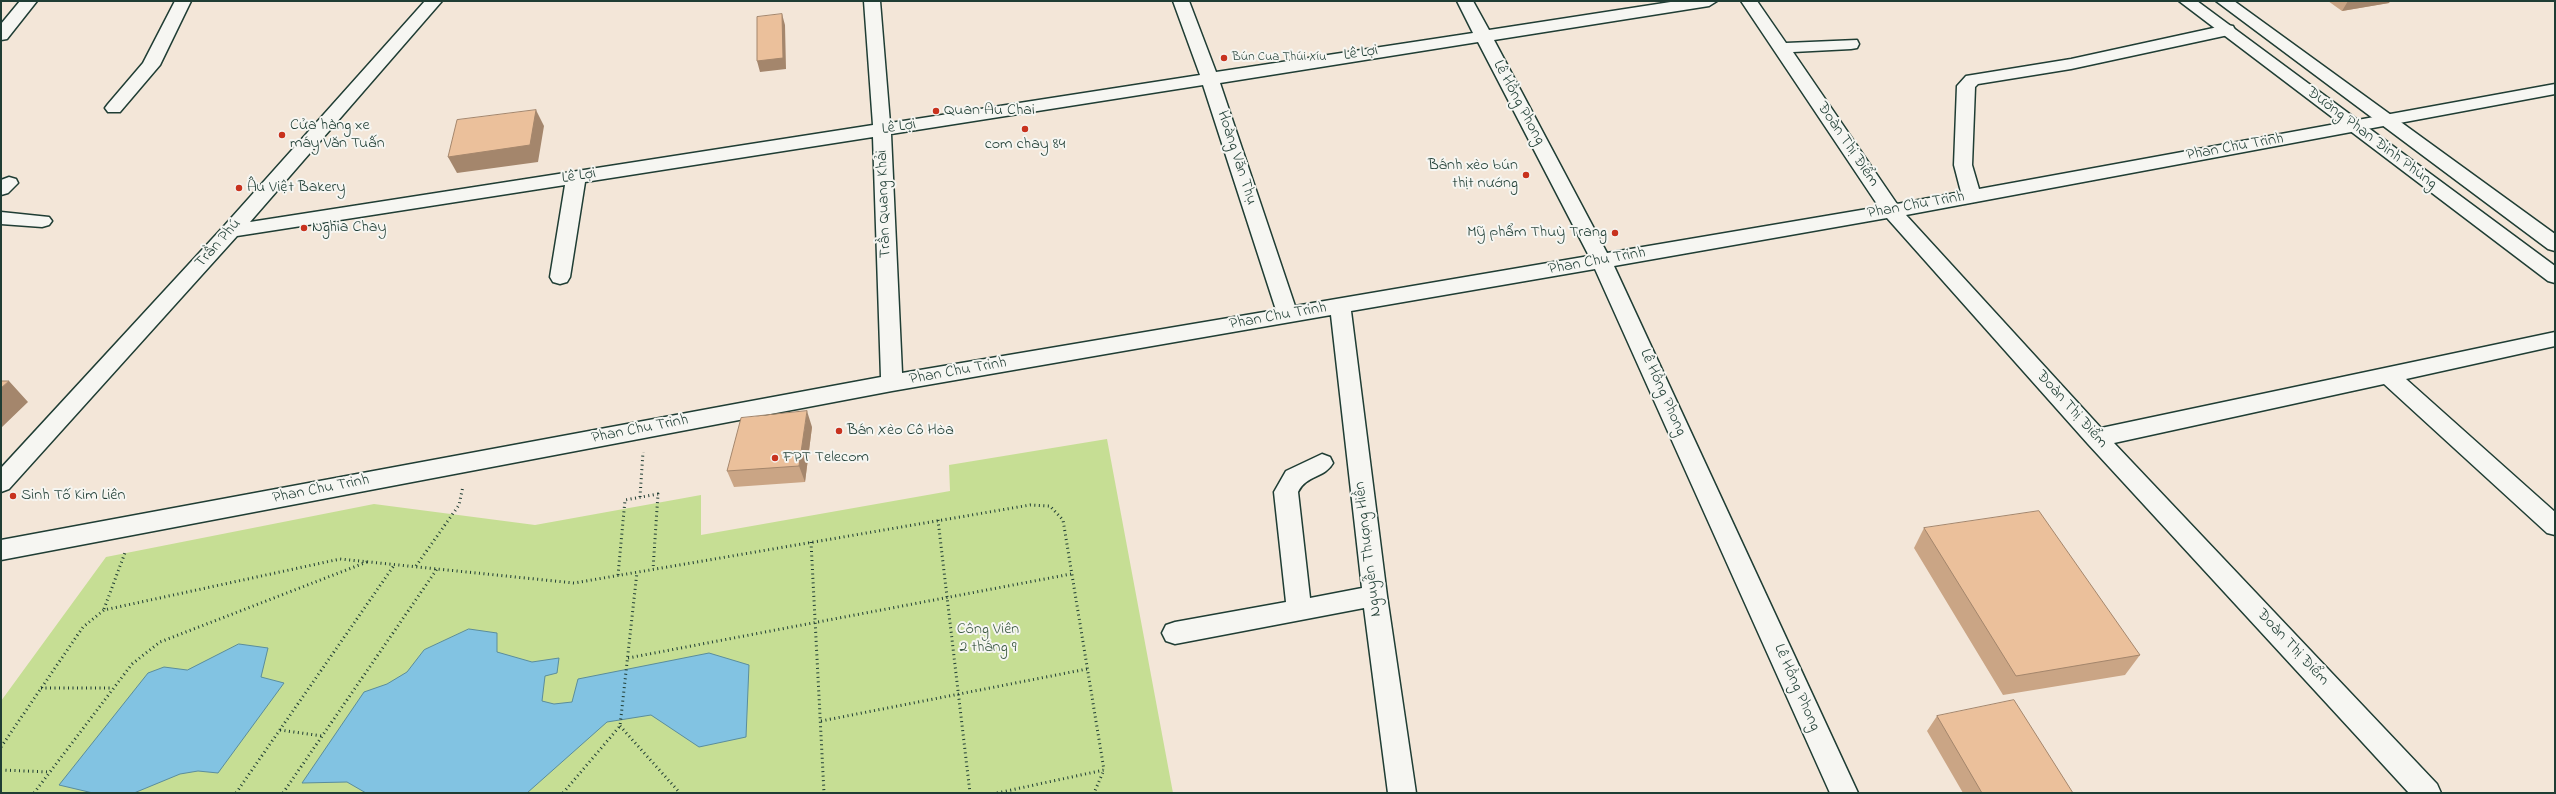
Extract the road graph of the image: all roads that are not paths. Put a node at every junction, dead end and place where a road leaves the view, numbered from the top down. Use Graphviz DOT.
graph roads {
  1 [pos="29,1"];
  2 [pos="183,1"];
  3 [pos="434,1"];
  4 [pos="872,1"];
  5 [pos="1181,1"];
  6 [pos="1466,1"];
  7 [pos="1709,1"];
  8 [pos="1749,1"];
  9 [pos="2187,1"];
  10 [pos="2224,1"];
  11 [pos="2227,30"];
  12 [pos="1,35"];
  13 [pos="1483,35"];
  14 [pos="1851,44"];
  15 [pos="1781,48"];
  16 [pos="1210,77"];
  17 [pos="2555,89"];
  18 [pos="114,108"];
  19 [pos="2386,120"];
  20 [pos="2354,126"];
  21 [pos="882,130"];
  22 [pos="576,178"];
  23 [pos="1972,196"];
  24 [pos="1892,211"];
  25 [pos="1,218"];
  26 [pos="42,221"];
  27 [pos="231,231"];
  28 [pos="2555,244"];
  29 [pos="1602,262"];
  30 [pos="2555,276"];
  31 [pos="560,277"];
  32 [pos="1340,305"];
  33 [pos="1288,315"];
  34 [pos="2555,339"];
  35 [pos="2388,375"];
  36 [pos="892,383"];
  37 [pos="2096,438"];
  38 [pos="1322,463"];
  39 [pos="1,483"];
  40 [pos="2555,526"];
  41 [pos="1,550"];
  42 [pos="1375,596"];
  43 [pos="1299,611"];
  44 [pos="1175,633"];
  45 [pos="1402,793"];
  46 [pos="1844,793"];
  47 [pos="2427,793"];
  1 -- 12 [label="street"];
  2 -- 18 [label="street"];
  3 -- 27 [label="street, Trần Phú"];
  4 -- 21 [label="street, Trần Quang Khải"];
  5 -- 16 [label="street, Hoàng Văn Thụ"];
  6 -- 13 [label="street, Lê Hồng Phong"];
  7 -- 13 [label="street, Lê Lợi"];
  8 -- 15 [label="street, Đoàn Thị Điểm"];
  9 -- 11 [label="street, Đường Phan Đình Phùng"];
  10 -- 19 [label="street, Đường Phan Đình Phùng"];
  11 -- 20 [label="street, Đường Phan Đình Phùng"];
  11 -- 23 [label="street"];
  13 -- 16 [label="street, Lê Lợi"];
  13 -- 29 [label="street, Lê Hồng Phong"];
  14 -- 15 [label="street"];
  15 -- 24 [label="street, Đoàn Thị Điểm"];
  16 -- 21 [label="street, Lê Lợi"];
  16 -- 33 [label="street, Hoàng Văn Thụ"];
  17 -- 19 [label="street, Phan Chu Trinh"];
  19 -- 20 [label="street, Phan Chu Trinh"];
  19 -- 28 [label="street, Đường Phan Đình Phùng"];
  20 -- 23 [label="street, Phan Chu Trinh"];
  20 -- 30 [label="street, Đường Phan Đình Phùng"];
  21 -- 22 [label="street, Lê Lợi"];
  21 -- 36 [label="street, Trần Quang Khải"];
  22 -- 27 [label="street, Lê Lợi"];
  22 -- 31 [label="street"];
  23 -- 24 [label="street, Phan Chu Trinh"];
  24 -- 29 [label="street, Phan Chu Trinh"];
  24 -- 37 [label="street, Đoàn Thị Điểm"];
  25 -- 26 [label="street"];
  27 -- 39 [label="street, Trần Phú"];
  29 -- 32 [label="street, Phan Chu Trinh"];
  29 -- 46 [label="street, Lê Hồng Phong"];
  32 -- 33 [label="street, Phan Chu Trinh"];
  32 -- 42 [label="street, Nguyễn Thượng Hiền"];
  33 -- 36 [label="street, Phan Chu Trinh"];
  34 -- 35 [label="street"];
  35 -- 37 [label="street"];
  35 -- 40 [label="street"];
  36 -- 41 [label="street, Phan Chu Trinh"];
  37 -- 47 [label="street, Đoàn Thị Điểm"];
  38 -- 43 [label="street"];
  42 -- 43 [label="street"];
  42 -- 45 [label="street, Nguyễn Thượng Hiền"];
  43 -- 44 [label="street"];
}
